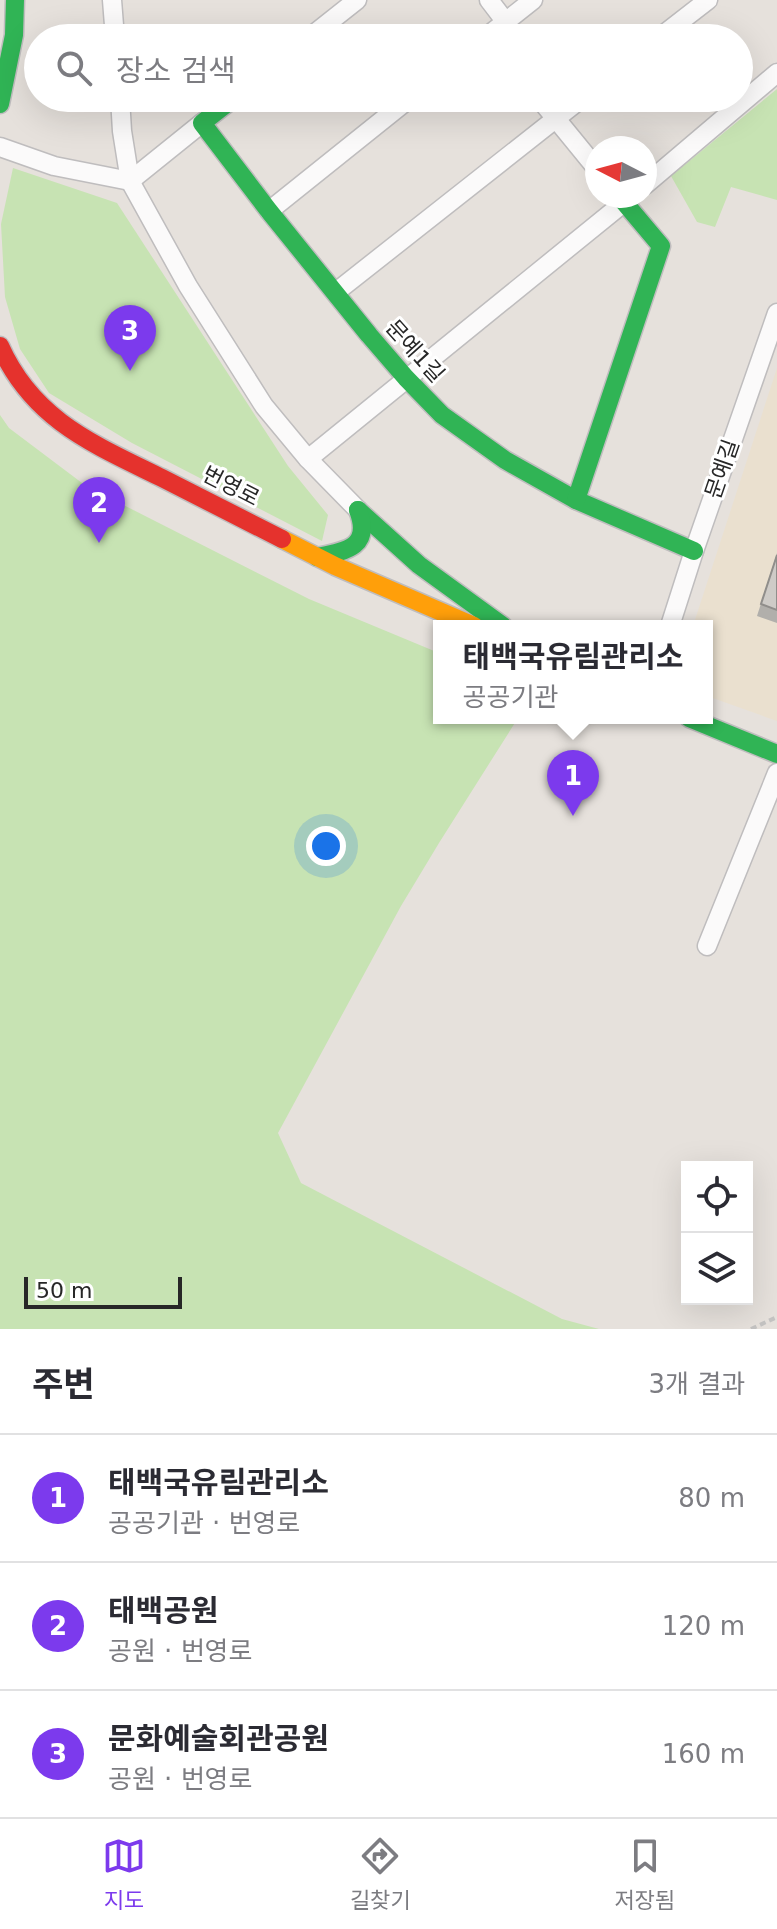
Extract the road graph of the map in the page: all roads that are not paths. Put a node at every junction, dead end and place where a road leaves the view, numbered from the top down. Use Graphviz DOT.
graph roads {
  1 [pos="15,0"];
  2 [pos="112,0"];
  3 [pos="357,0"];
  4 [pos="489,0"];
  5 [pos="533,0"];
  6 [pos="708,0"];
  7 [pos="505,21"];
  8 [pos="114,24"];
  9 [pos="327,24"];
  10 [pos="502,24"];
  11 [pos="677,24"];
  12 [pos="777,73"];
  13 [pos="753,93"];
  14 [pos="0,104"];
  15 [pos="121,112"];
  16 [pos="216,112"];
  17 [pos="393,112"];
  18 [pos="551,112"];
  19 [pos="564,112"];
  20 [pos="731,112"];
  21 [pos="556,118"];
  22 [pos="202,123"];
  23 [pos="0,147"];
  24 [pos="585,154"];
  25 [pos="657,175"];
  26 [pos="130,181"];
  27 [pos="613,208"];
  28 [pos="632,208"];
  29 [pos="269,211"];
  30 [pos="336,292"];
  31 [pos="777,313"];
  32 [pos="0,346"];
  33 [pos="406,378"];
  34 [pos="308,459"];
  35 [pos="576,500"];
  36 [pos="358,510"];
  37 [pos="694,551"];
  38 [pos="317,557"];
  39 [pos="460,620"];
  40 [pos="495,620"];
  41 [pos="672,620"];
  42 [pos="704,724"];
  43 [pos="777,754"];
  44 [pos="777,773"];
  45 [pos="707,946"];
  1 -- 14 [label="street"];
  2 -- 8 [label="street"];
  3 -- 9 [label="street"];
  4 -- 7 [label="street"];
  5 -- 7 [label="street"];
  6 -- 11 [label="street"];
  7 -- 10 [label="street"];
  12 -- 13 [label="street"];
  15 -- 26 [label="street"];
  16 -- 22 [label="street"];
  17 -- 29 [label="street"];
  18 -- 21 [label="street"];
  19 -- 21 [label="street"];
  20 -- 25 [label="street"];
  21 -- 24 [label="street"];
  21 -- 30 [label="street"];
  22 -- 26 [label="street"];
  22 -- 29 [label="street, 문예1길"];
  23 -- 26 [label="street"];
  26 -- 34 [label="street"];
  27 -- 33 [label="street"];
  28 -- 35 [label="street"];
  29 -- 30 [label="street, 문예1길"];
  30 -- 33 [label="street, 문예1길"];
  31 -- 37 [label="street, 문예길"];
  32 -- 38 [label="street, 번영로"];
  33 -- 34 [label="street"];
  33 -- 35 [label="street, 문예1길"];
  34 -- 36 [label="street"];
  35 -- 37 [label="street, 문예1길"];
  36 -- 38 [label="street"];
  36 -- 40 [label="street"];
  37 -- 41 [label="street, 문예길"];
  38 -- 39 [label="street, 번영로"];
  42 -- 43 [label="street"];
  44 -- 45 [label="street"];
}
